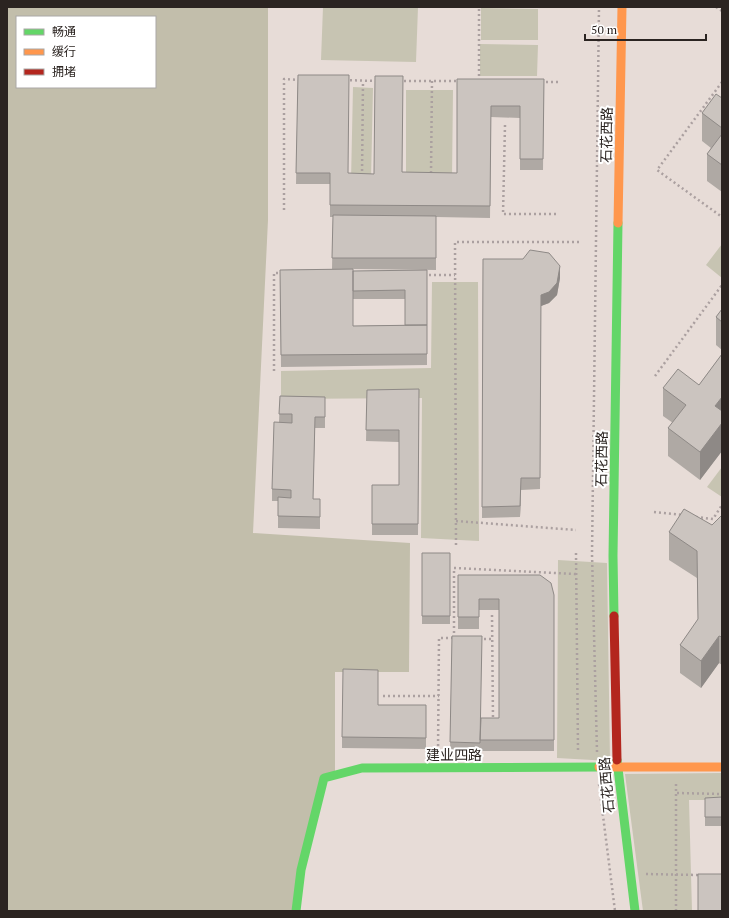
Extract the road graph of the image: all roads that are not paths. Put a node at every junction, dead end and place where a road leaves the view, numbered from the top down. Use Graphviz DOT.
graph roads {
  1 [pos="622,7"];
  2 [pos="617,767"];
  3 [pos="722,767"];
  4 [pos="296,911"];
  5 [pos="635,911"];
  1 -- 2 [label="main road, 石花西路"];
  2 -- 3 [label="main road, 建业四路"];
  2 -- 4 [label="main road, 建业四路"];
  2 -- 5 [label="main road, 石花西路"];
}
